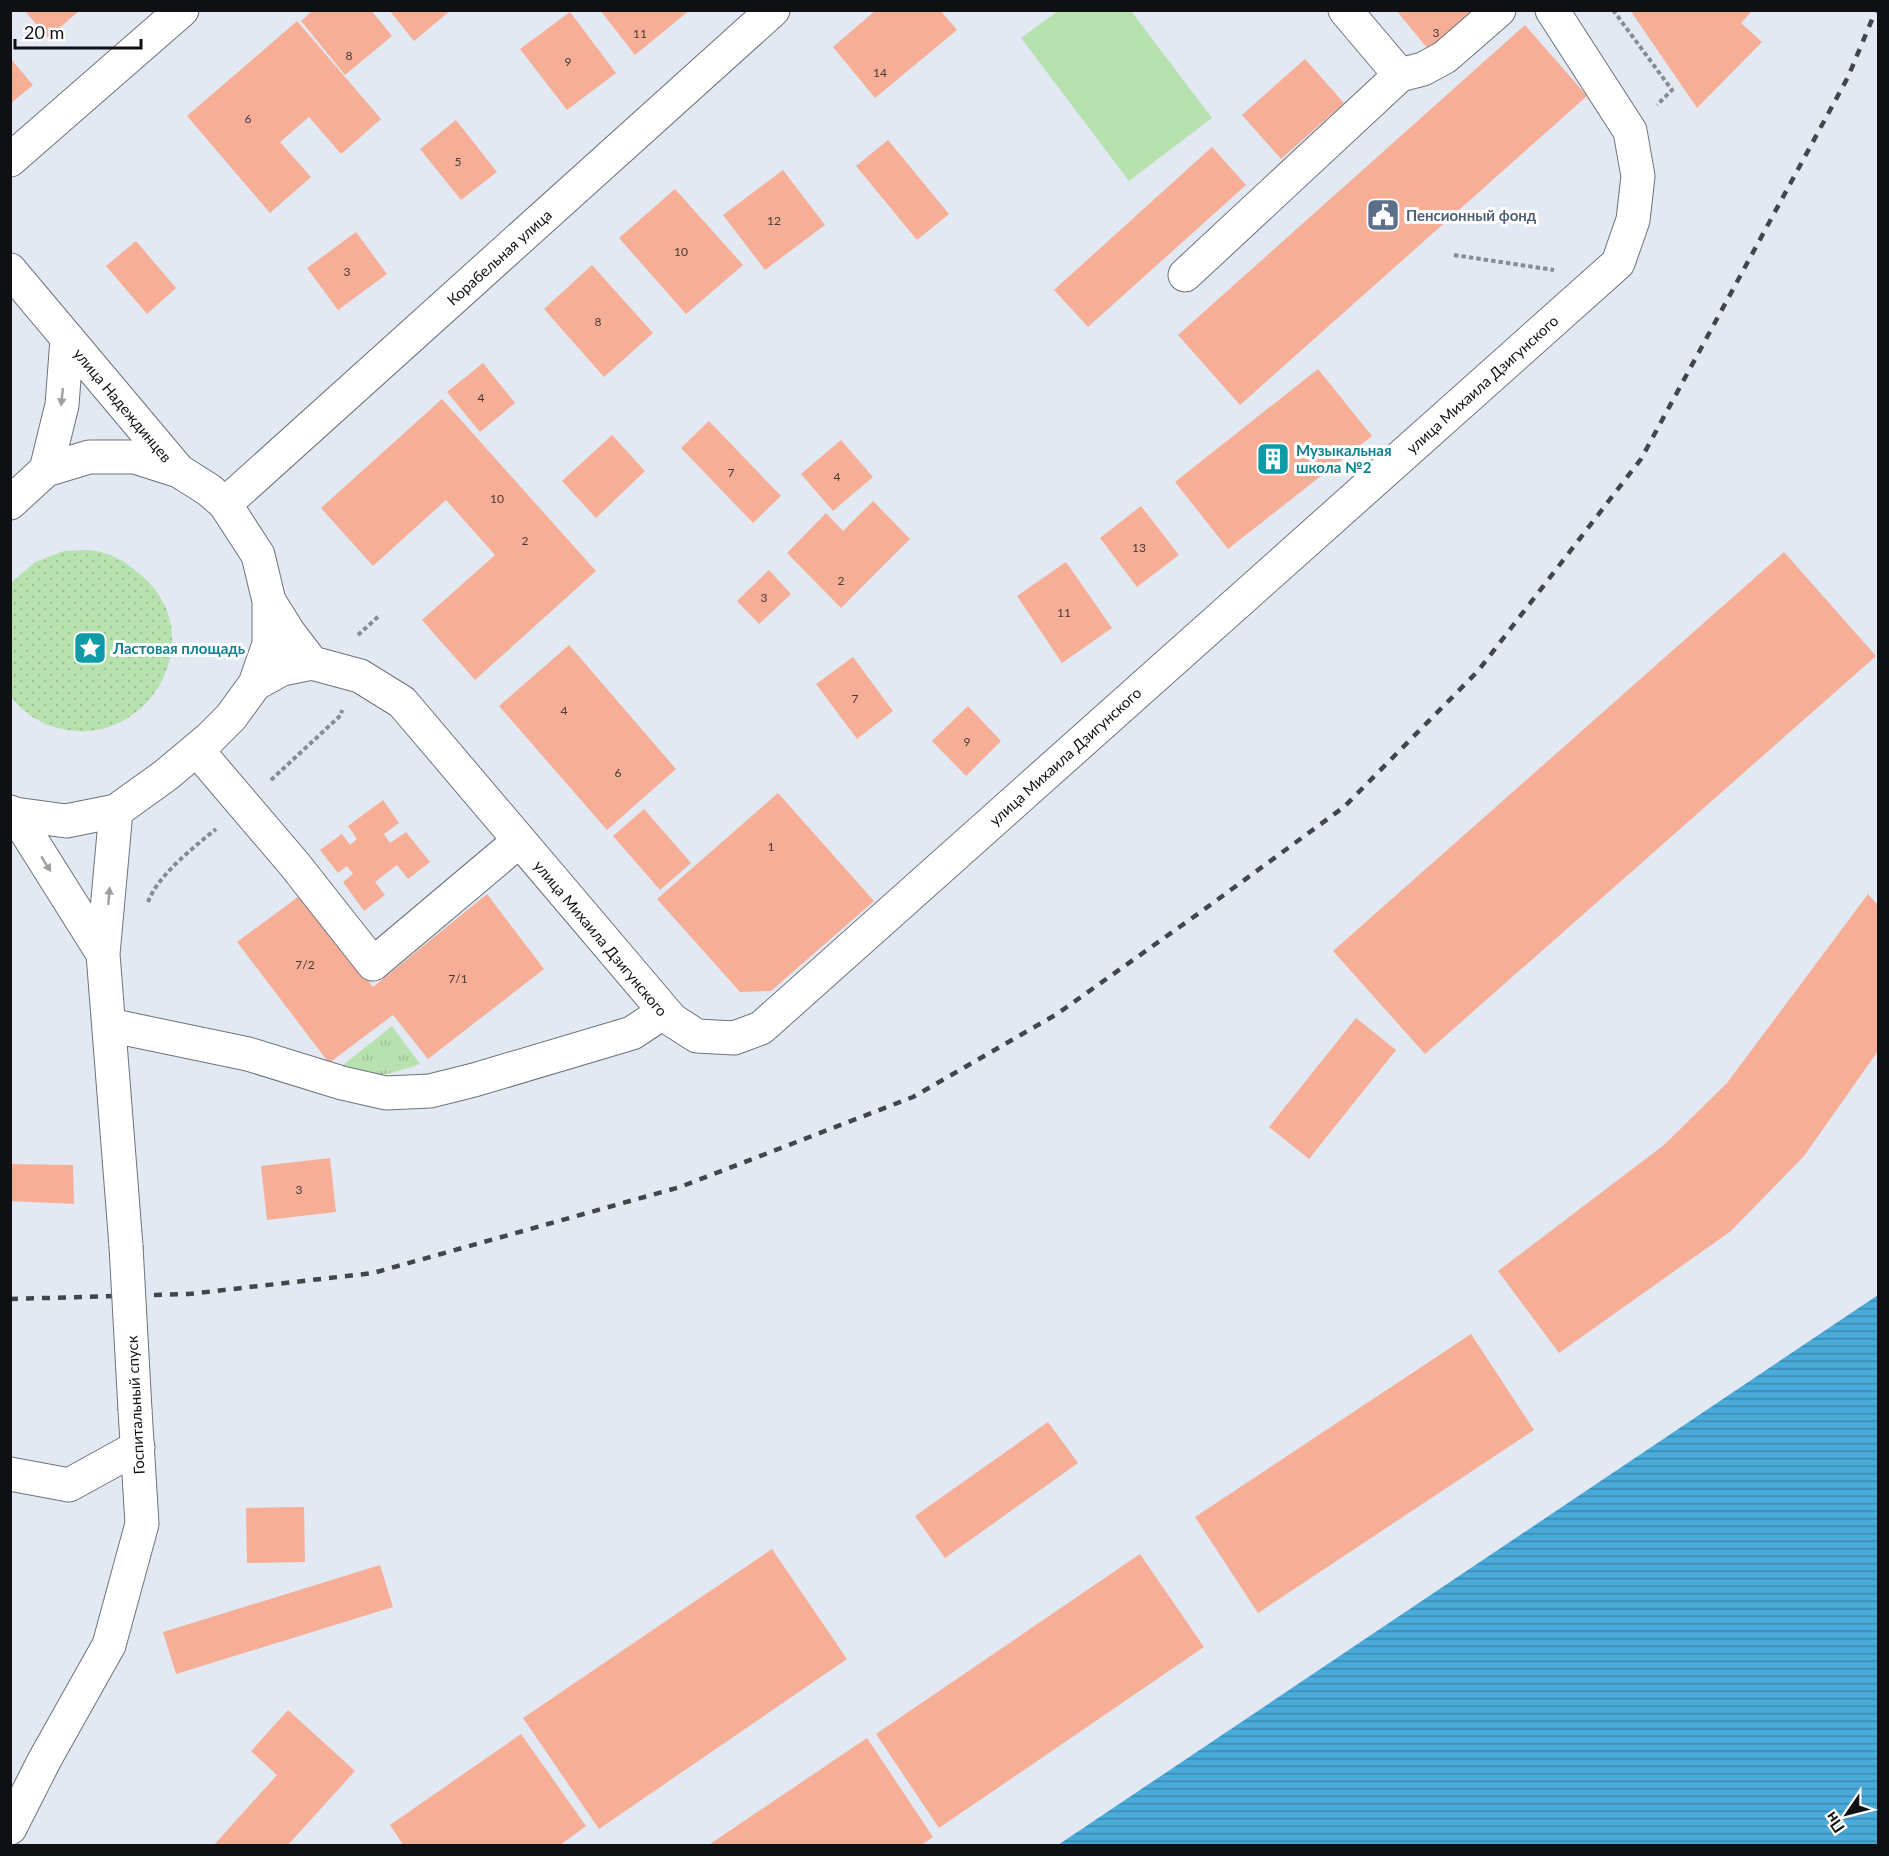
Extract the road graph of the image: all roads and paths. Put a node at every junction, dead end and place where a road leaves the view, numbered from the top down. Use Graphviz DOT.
graph roads {
  1 [pos="182,10"];
  2 [pos="773,10"];
  3 [pos="1345,10"];
  4 [pos="1499,10"];
  5 [pos="1552,10"];
  6 [pos="1613,10"];
  7 [pos="1400,75"];
  8 [pos="1672,90"];
  9 [pos="10,160"];
  10 [pos="1454,255"];
  11 [pos="10,270"];
  12 [pos="1185,275"];
  13 [pos="1602,277"];
  14 [pos="67,339"];
  15 [pos="46,470"];
  16 [pos="178,471"];
  17 [pos="10,503"];
  18 [pos="225,504"];
  19 [pos="269,601"];
  20 [pos="380,615"];
  21 [pos="355,638"];
  22 [pos="312,663"];
  23 [pos="255,684"];
  24 [pos="342,704"];
  25 [pos="197,750"];
  26 [pos="244,805"];
  27 [pos="116,811"];
  28 [pos="13,813"];
  29 [pos="519,841"];
  30 [pos="145,912"];
  31 [pos="104,954"];
  32 [pos="664,1012"];
  33 [pos="109,1025"];
  34 [pos="138,1447"];
  35 [pos="10,1473"];
  36 [pos="10,1828"];
  1 -- 9 [label="street"];
  2 -- 18 [label="street, Корабельная улица"];
  3 -- 7 [label="street"];
  4 -- 7 [label="street"];
  5 -- 13 [label="street, улица Михаила Дзигунского"];
  6 -- 8 [label="path"];
  7 -- 12 [label="street"];
  10 -- 13 [label="path"];
  11 -- 14 [label="street, улица Надеждинцев"];
  13 -- 32 [label="street, улица Михаила Дзигунского"];
  14 -- 15 [label="street, улица Надеждинцев, one-way"];
  14 -- 16 [label="street, улица Надеждинцев"];
  15 -- 16 [label="street, улица Надеждинцев"];
  15 -- 17 [label="street"];
  16 -- 18 [label="street, улица Надеждинцев"];
  18 -- 19 [label="street, улица Надеждинцев"];
  19 -- 22 [label="street, улица Надеждинцев"];
  19 -- 23 [label="street"];
  20 -- 21 [label="path"];
  22 -- 23 [label="street"];
  22 -- 29 [label="street, улица Михаила Дзигунского"];
  23 -- 25 [label="street"];
  24 -- 26 [label="path"];
  25 -- 26 [label="street"];
  25 -- 27 [label="street"];
  26 -- 29 [label="street"];
  26 -- 30 [label="path"];
  27 -- 28 [label="street"];
  31 -- 27 [label="street, Госпитальный спуск, one-way"];
  28 -- 31 [label="street, one-way"];
  29 -- 32 [label="street, улица Михаила Дзигунского"];
  31 -- 33 [label="street, Госпитальный спуск"];
  32 -- 33 [label="street"];
  33 -- 34 [label="street, Госпитальный спуск, bridge"];
  34 -- 35 [label="street"];
  34 -- 36 [label="street, Госпитальный спуск"];
}
